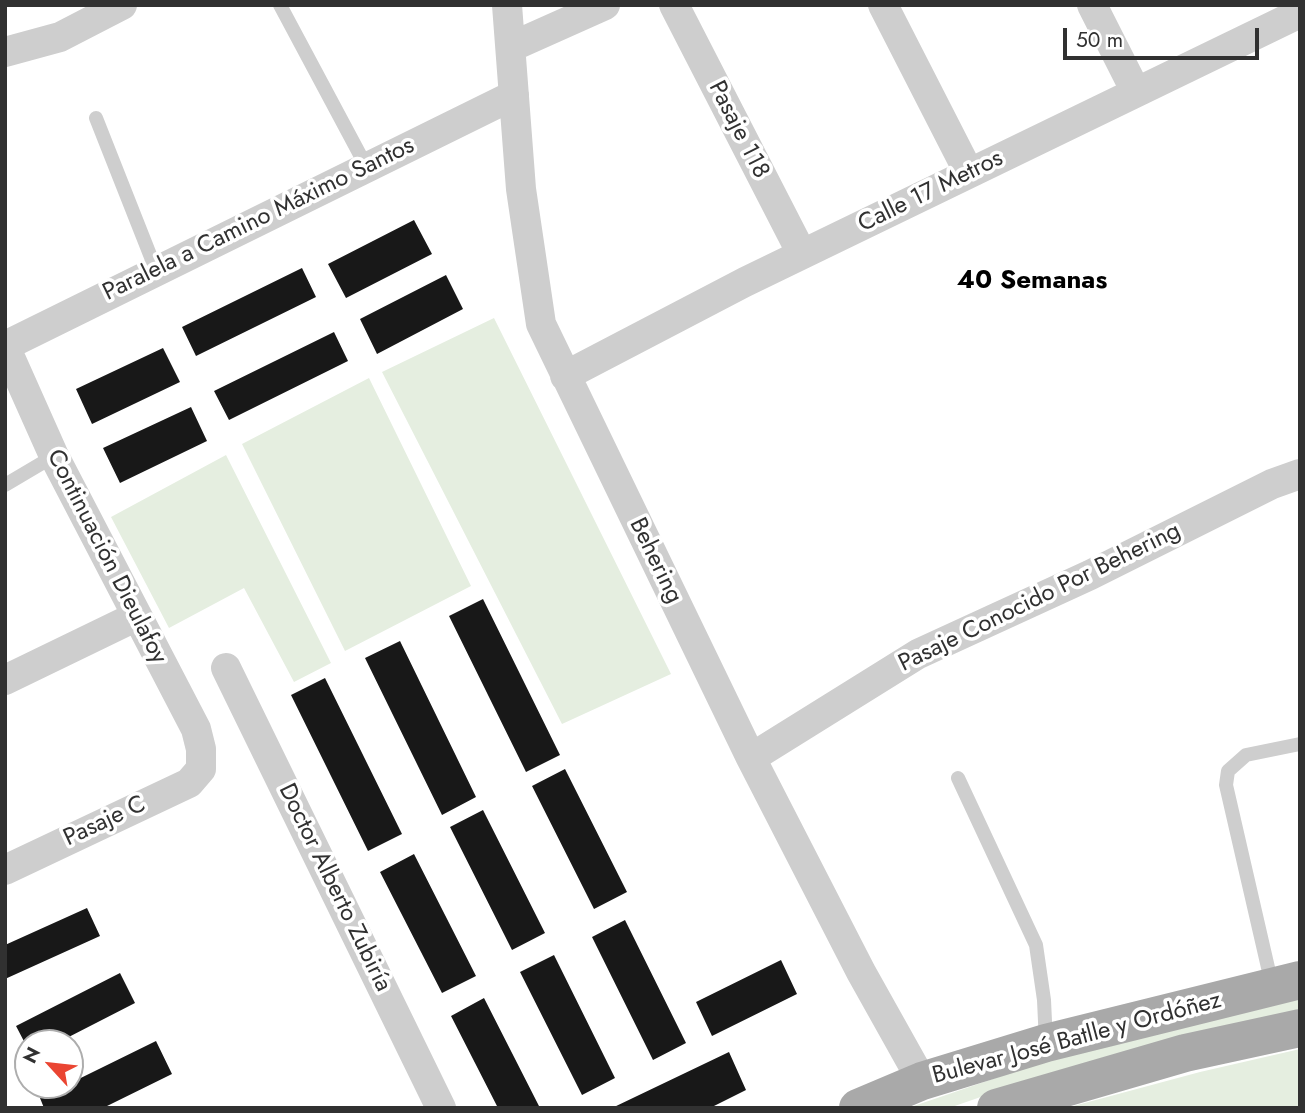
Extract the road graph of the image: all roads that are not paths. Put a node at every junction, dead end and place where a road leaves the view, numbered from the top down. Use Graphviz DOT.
graph roads {
  1 [pos="122,5"];
  2 [pos="280,5"];
  3 [pos="508,5"];
  4 [pos="605,5"];
  5 [pos="674,5"];
  6 [pos="883,5"];
  7 [pos="1092,5"];
  8 [pos="1296,15"];
  9 [pos="511,47"];
  10 [pos="7,48"];
  11 [pos="1136,92"];
  12 [pos="514,95"];
  13 [pos="96,118"];
  14 [pos="366,166"];
  15 [pos="969,173"];
  16 [pos="803,254"];
  17 [pos="156,270"];
  18 [pos="5,346"];
  19 [pos="565,376"];
  20 [pos="54,456"];
  21 [pos="1297,479"];
  22 [pos="5,485"];
  23 [pos="135,617"];
  24 [pos="226,668"];
  25 [pos="5,680"];
  26 [pos="1300,744"];
  27 [pos="751,758"];
  28 [pos="201,769"];
  29 [pos="958,778"];
  30 [pos="5,870"];
  31 [pos="1286,983"];
  32 [pos="1300,1028"];
  33 [pos="1046,1043"];
  34 [pos="922,1080"];
  35 [pos="441,1108"];
  36 [pos="858,1108"];
  37 [pos="996,1108"];
  1 -- 10 [label="street"];
  2 -- 14 [label="lane"];
  3 -- 9 [label="street, Behering"];
  4 -- 9 [label="street"];
  5 -- 16 [label="street, Pasaje 118"];
  6 -- 15 [label="street"];
  7 -- 11 [label="street"];
  8 -- 11 [label="street, Calle 17 Metros"];
  9 -- 12 [label="street, Behering"];
  11 -- 15 [label="street, Calle 17 Metros"];
  12 -- 14 [label="street, Paralela a Camino Máximo Santos"];
  12 -- 19 [label="street, Behering"];
  13 -- 17 [label="lane"];
  14 -- 17 [label="street, Paralela a Camino Máximo Santos"];
  15 -- 16 [label="street, Calle 17 Metros"];
  16 -- 19 [label="street, Calle 17 Metros"];
  17 -- 18 [label="street, Paralela a Camino Máximo Santos"];
  18 -- 20 [label="street, Continuación Dieulafoy"];
  19 -- 27 [label="street, Behering"];
  20 -- 22 [label="lane"];
  20 -- 23 [label="street, Continuación Dieulafoy"];
  21 -- 27 [label="street, Pasaje Conocido Por Behering"];
  23 -- 25 [label="street"];
  23 -- 28 [label="street, Continuación Dieulafoy"];
  24 -- 35 [label="street, Doctor Alberto Zubiría"];
  26 -- 31 [label="lane"];
  27 -- 34 [label="street, Behering"];
  28 -- 30 [label="street, Pasaje C"];
  29 -- 33 [label="lane"];
  31 -- 33 [label="main road, Bulevar José Batlle y Ordóñez"];
  32 -- 37 [label="main road, Bulevar José Batlle y Ordóñez"];
  33 -- 34 [label="main road, Bulevar José Batlle y Ordóñez"];
  34 -- 36 [label="main road, Bulevar José Batlle y Ordóñez"];
}
